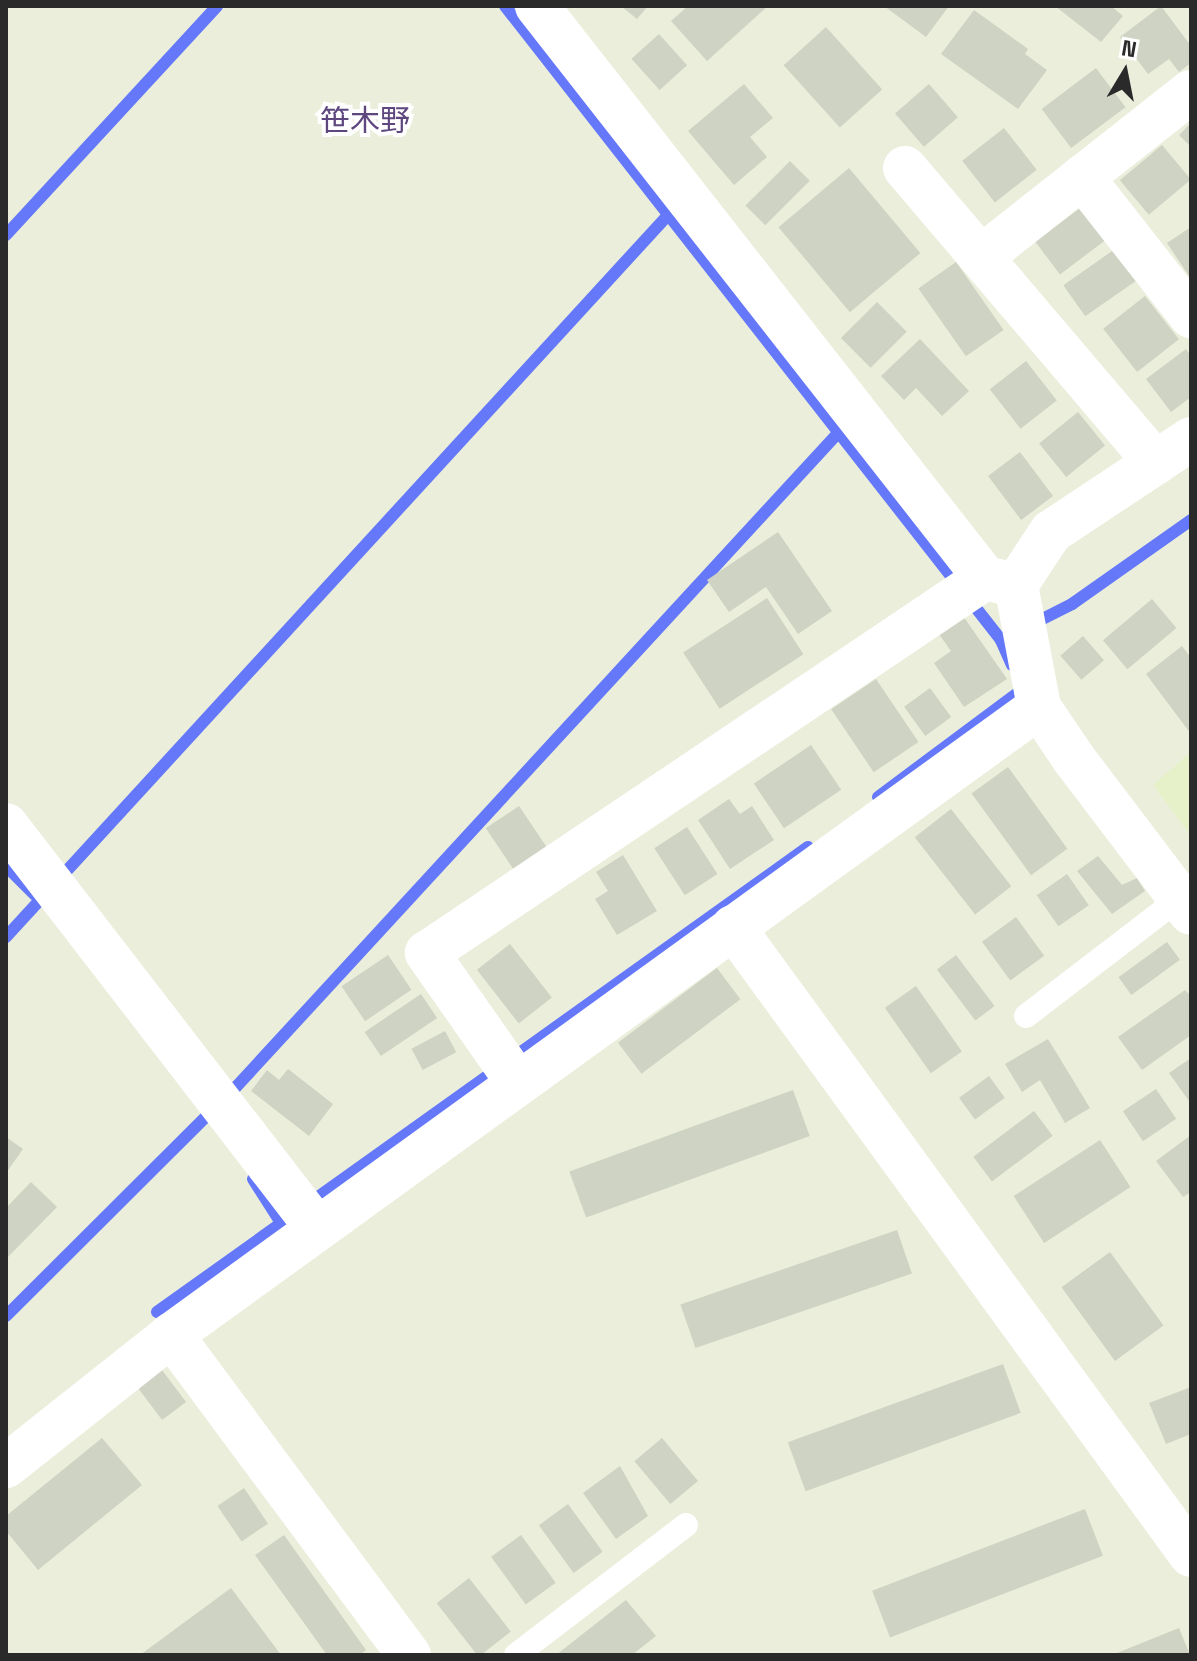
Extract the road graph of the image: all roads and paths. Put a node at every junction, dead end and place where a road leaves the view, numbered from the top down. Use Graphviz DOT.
graph roads {
  1 [pos="537,6"];
  2 [pos="1191,92"];
  3 [pos="905,168"];
  4 [pos="1082,177"];
  5 [pos="981,257"];
  6 [pos="1191,316"];
  7 [pos="1174,451"];
  8 [pos="1000,581"];
  9 [pos="1039,707"];
  10 [pos="6,825"];
  11 [pos="1186,906"];
  12 [pos="733,927"];
  13 [pos="1026,1016"];
  14 [pos="518,1083"];
  15 [pos="317,1228"];
  16 [pos="171,1335"];
  17 [pos="6,1466"];
  18 [pos="686,1525"];
  19 [pos="1191,1555"];
  20 [pos="409,1655"];
  21 [pos="516,1655"];
  1 -- 8 [label="street"];
  2 -- 4 [label="street"];
  3 -- 5 [label="street"];
  4 -- 5 [label="street"];
  4 -- 6 [label="street"];
  5 -- 7 [label="street"];
  7 -- 8 [label="street"];
  8 -- 9 [label="street"];
  8 -- 14 [label="street"];
  9 -- 11 [label="street"];
  9 -- 12 [label="street"];
  10 -- 15 [label="street"];
  11 -- 13 [label="lane"];
  12 -- 14 [label="street"];
  12 -- 19 [label="street"];
  14 -- 15 [label="street"];
  15 -- 16 [label="street"];
  16 -- 17 [label="street"];
  16 -- 20 [label="street"];
  18 -- 21 [label="lane"];
}
